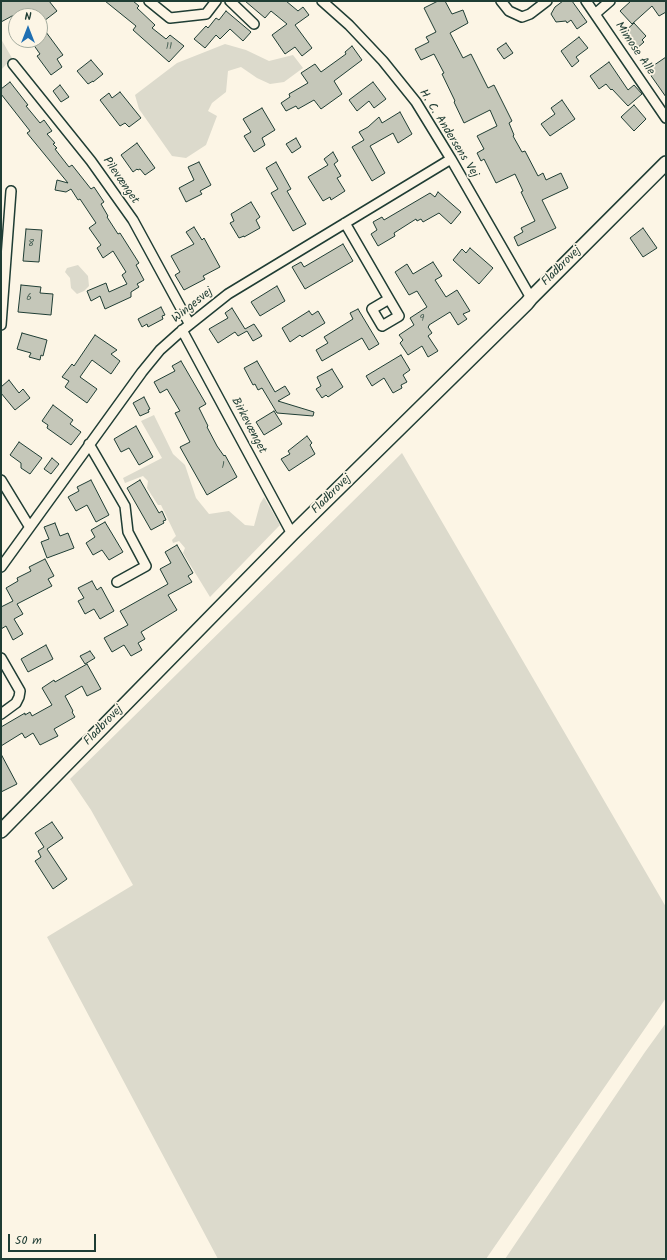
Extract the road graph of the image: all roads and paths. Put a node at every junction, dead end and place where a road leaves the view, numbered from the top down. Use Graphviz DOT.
graph roads {
  1 [pos="149,1"];
  2 [pos="216,1"];
  3 [pos="230,1"];
  4 [pos="322,1"];
  5 [pos="501,1"];
  6 [pos="547,1"];
  7 [pos="586,1"];
  8 [pos="610,1"];
  9 [pos="595,14"];
  10 [pos="254,24"];
  11 [pos="13,64"];
  12 [pos="666,118"];
  13 [pos="451,159"];
  14 [pos="666,163"];
  15 [pos="11,190"];
  16 [pos="345,223"];
  17 [pos="4,259"];
  18 [pos="531,298"];
  19 [pos="389,299"];
  20 [pos="1,325"];
  21 [pos="186,327"];
  22 [pos="89,444"];
  23 [pos="1,480"];
  24 [pos="30,526"];
  25 [pos="292,534"];
  26 [pos="1,567"];
  27 [pos="117,582"];
  28 [pos="1,658"];
  29 [pos="1,714"];
  30 [pos="1,831"];
  1 -- 2 [label="street"];
  3 -- 10 [label="street"];
  4 -- 13 [label="street, H. C. Andersens Vej"];
  5 -- 6 [label="street"];
  7 -- 9 [label="street, Mimose Alle"];
  8 -- 9 [label="street"];
  9 -- 12 [label="street, Mimose Alle"];
  11 -- 21 [label="street, Pilevænget"];
  13 -- 16 [label="street, Wingesvej"];
  13 -- 18 [label="street, H. C. Andersens Vej"];
  14 -- 18 [label="main road, Fladbrovej"];
  15 -- 17 [label="street"];
  16 -- 19 [label="street"];
  16 -- 21 [label="street, Wingesvej"];
  17 -- 20 [label="street"];
  18 -- 25 [label="main road, Fladbrovej"];
  21 -- 22 [label="street, Wingesvej"];
  21 -- 25 [label="street, Birkevænget"];
  22 -- 24 [label="street, Wingesvej"];
  22 -- 27 [label="street"];
  23 -- 24 [label="street"];
  24 -- 26 [label="street, Wingesvej"];
  25 -- 30 [label="main road, Fladbrovej"];
  28 -- 29 [label="street"];
}
